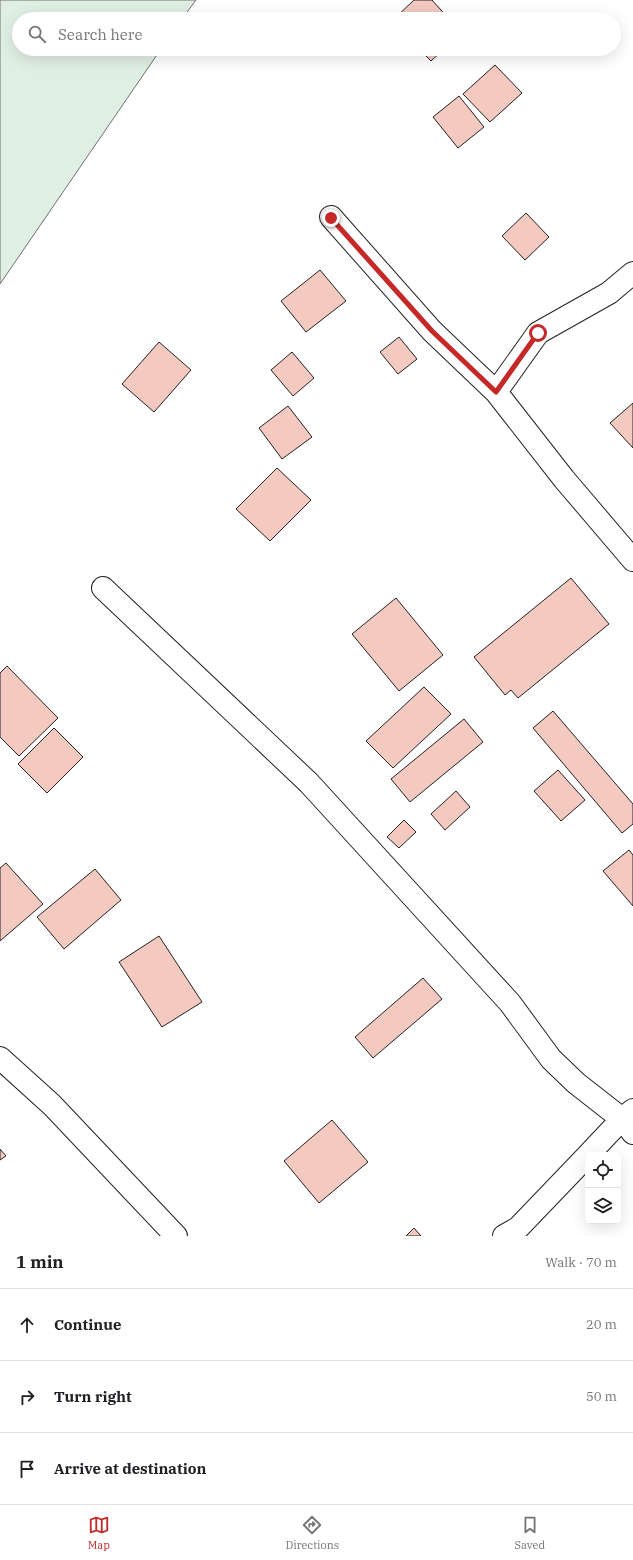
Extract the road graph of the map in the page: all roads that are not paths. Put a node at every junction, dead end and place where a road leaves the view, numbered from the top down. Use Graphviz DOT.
graph roads {
  1 [pos="331,218"];
  2 [pos="633,273"];
  3 [pos="496,392"];
  4 [pos="633,560"];
  5 [pos="103,588"];
  6 [pos="0,1058"];
  7 [pos="629,1120"];
  8 [pos="592,1152"];
  9 [pos="585,1158"];
  10 [pos="176,1236"];
  11 [pos="504,1236"];
  1 -- 3 [label="street"];
  2 -- 3 [label="street"];
  3 -- 4 [label="street"];
  5 -- 7 [label="street"];
  6 -- 10 [label="street"];
  7 -- 8 [label="street"];
  9 -- 11 [label="street"];
}
